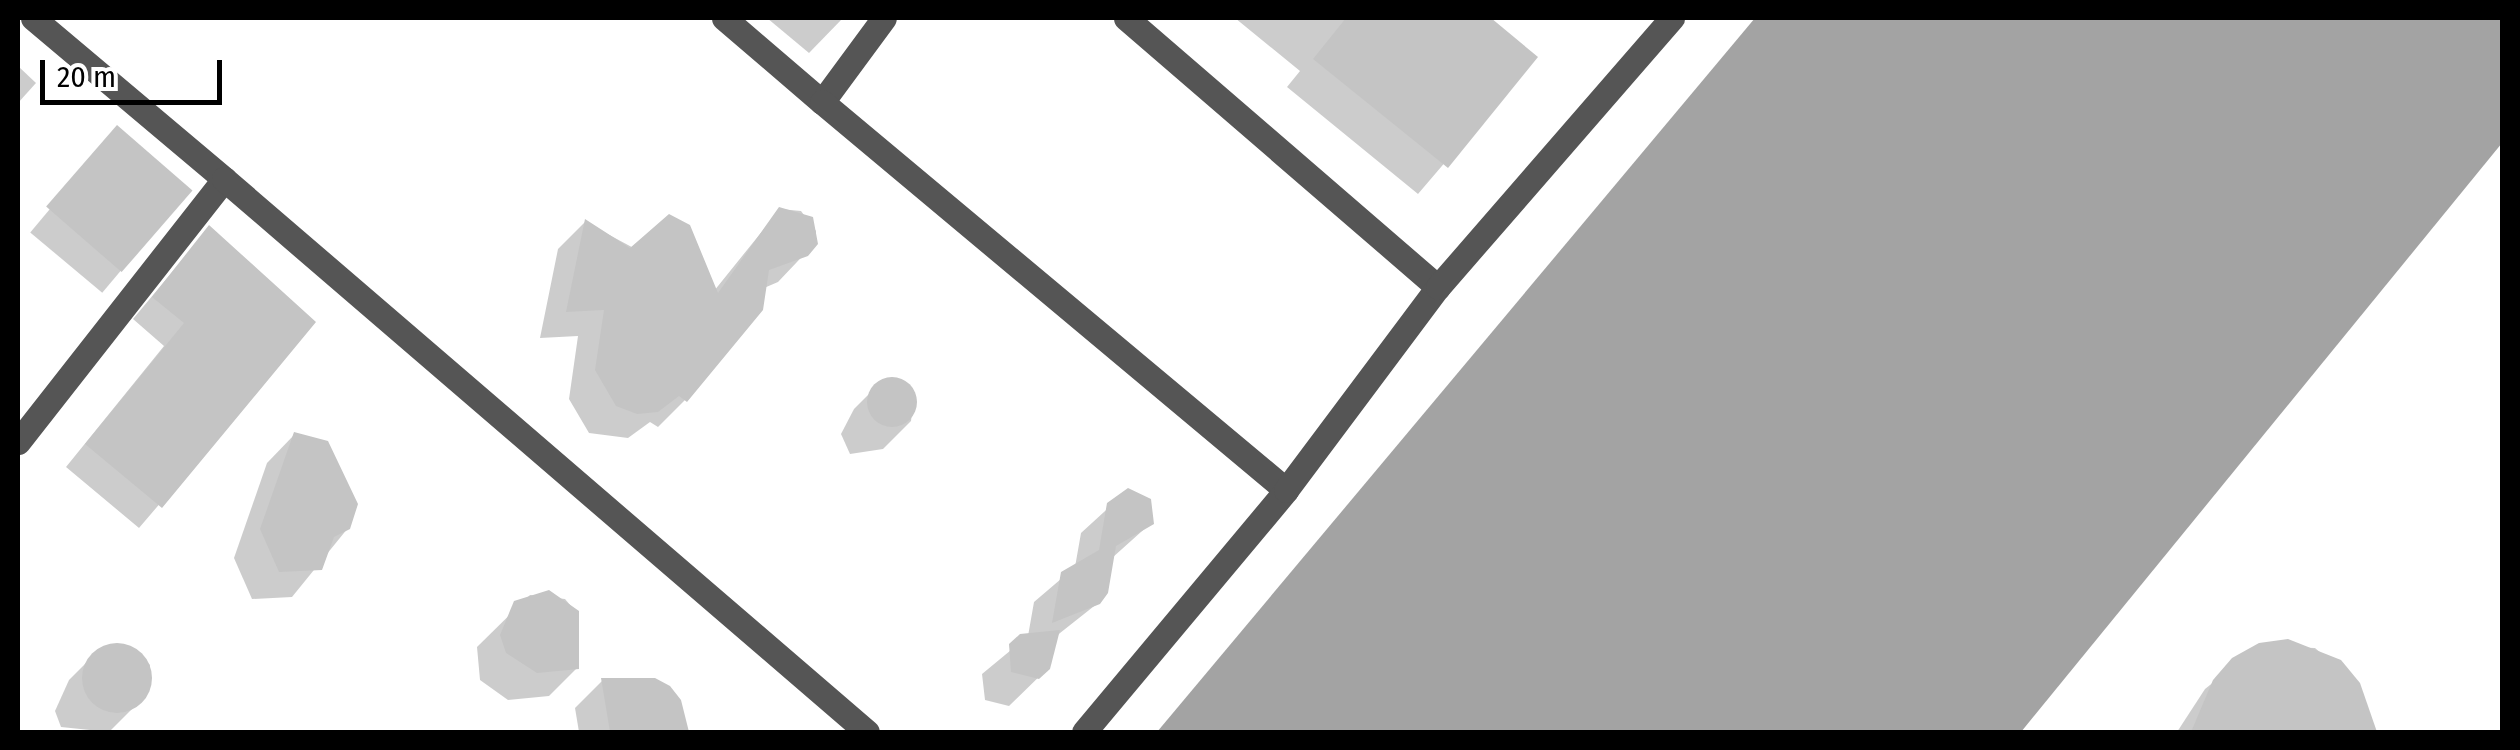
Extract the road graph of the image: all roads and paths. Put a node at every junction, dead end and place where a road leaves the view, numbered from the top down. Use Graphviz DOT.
graph roads {
  1 [pos="33,18"];
  2 [pos="724,18"];
  3 [pos="884,18"];
  4 [pos="1126,18"];
  5 [pos="1672,18"];
  6 [pos="822,102"];
  7 [pos="224,179"];
  8 [pos="1438,287"];
  9 [pos="18,442"];
  10 [pos="1286,490"];
  11 [pos="867,732"];
  12 [pos="1084,732"];
  1 -- 7 [label="lane"];
  2 -- 6 [label="lane"];
  3 -- 6 [label="lane"];
  4 -- 8 [label="lane"];
  5 -- 8 [label="lane"];
  6 -- 10 [label="lane"];
  7 -- 9 [label="lane"];
  7 -- 11 [label="lane"];
  8 -- 10 [label="lane"];
  10 -- 12 [label="lane"];
}
